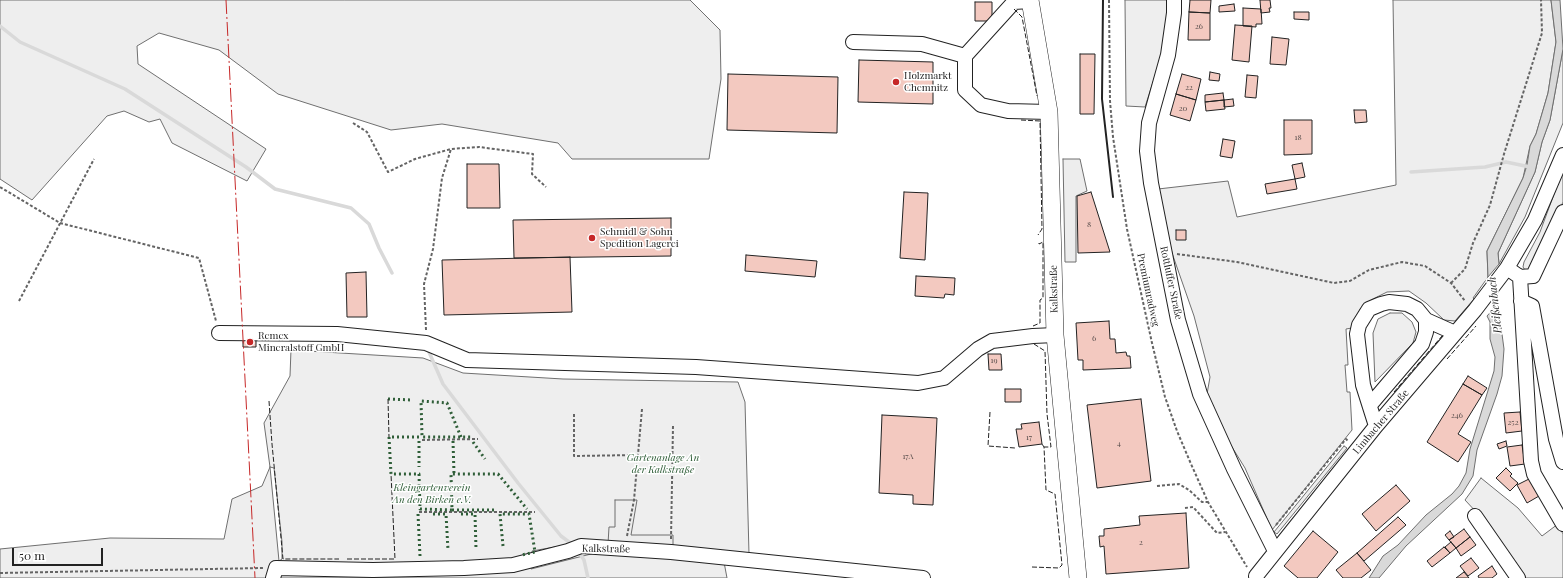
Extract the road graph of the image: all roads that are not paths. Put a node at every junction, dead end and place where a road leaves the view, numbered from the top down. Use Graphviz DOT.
graph roads {
  1 [pos="1030,0"];
  2 [pos="1174,0"];
  3 [pos="853,42"];
  4 [pos="965,56"];
  5 [pos="1049,112"];
  6 [pos="1563,154"];
  7 [pos="1563,212"];
  8 [pos="1507,268"];
  9 [pos="1520,277"];
  10 [pos="1521,301"];
  11 [pos="1426,320"];
  12 [pos="219,333"];
  13 [pos="1455,333"];
  14 [pos="1055,335"];
  15 [pos="1370,405"];
  16 [pos="1376,426"];
  17 [pos="1563,462"];
  18 [pos="1475,516"];
  19 [pos="1563,524"];
  20 [pos="1274,547"];
  21 [pos="275,573"];
  22 [pos="1256,576"];
  23 [pos="923,578"];
  24 [pos="1078,578"];
  25 [pos="1518,578"];
  1 -- 4 [label="street"];
  1 -- 5 [label="main road, Kalkstraße"];
  2 -- 20 [label="street, Rottluffer Straße"];
  3 -- 4 [label="street"];
  4 -- 5 [label="street"];
  5 -- 14 [label="main road, Kalkstraße"];
  6 -- 8 [label="street, Limbacher Straße"];
  7 -- 9 [label="street"];
  8 -- 9 [label="street"];
  8 -- 13 [label="street, Limbacher Straße"];
  9 -- 10 [label="street"];
  10 -- 17 [label="street"];
  10 -- 19 [label="street"];
  11 -- 13 [label="street"];
  11 -- 15 [label="street"];
  11 -- 15 [label="street"];
  12 -- 14 [label="street"];
  13 -- 16 [label="street, Limbacher Straße"];
  14 -- 24 [label="main road, Kalkstraße"];
  15 -- 16 [label="street"];
  16 -- 20 [label="street, Limbacher Straße"];
  18 -- 25 [label="street"];
  20 -- 22 [label="street, Limbacher Straße"];
  21 -- 23 [label="street, Kalkstraße"];
}
